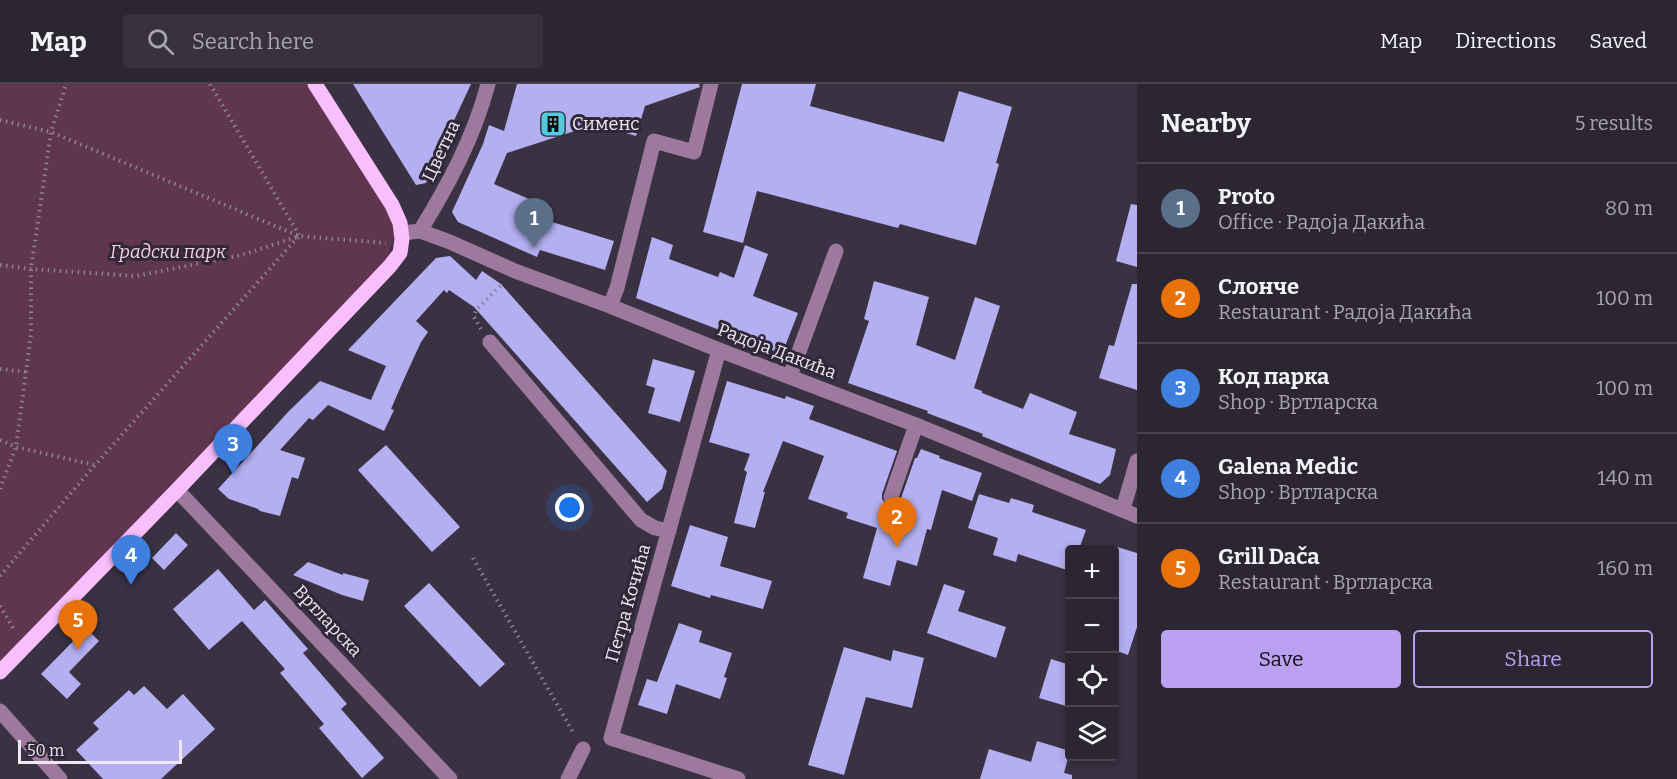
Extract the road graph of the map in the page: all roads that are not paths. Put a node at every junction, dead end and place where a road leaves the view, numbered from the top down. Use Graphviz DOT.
graph roads {
  1 [pos="315,84"];
  2 [pos="488,84"];
  3 [pos="711,84"];
  4 [pos="420,231"];
  5 [pos="401,244"];
  6 [pos="836,251"];
  7 [pos="610,306"];
  8 [pos="490,342"];
  9 [pos="719,350"];
  10 [pos="790,376"];
  11 [pos="915,425"];
  12 [pos="1137,461"];
  13 [pos="177,490"];
  14 [pos="891,497"];
  15 [pos="1130,512"];
  16 [pos="669,531"];
  17 [pos="0,672"];
  18 [pos="0,711"];
  19 [pos="583,749"];
  20 [pos="60,779"];
  21 [pos="450,779"];
  22 [pos="568,779"];
  23 [pos="738,779"];
  1 -- 5 [label="main road"];
  2 -- 4 [label="street, Цветна"];
  3 -- 7 [label="street"];
  4 -- 5 [label="street, Радоја Дакића"];
  4 -- 7 [label="street, Радоја Дакића"];
  5 -- 13 [label="main road"];
  6 -- 10 [label="street"];
  7 -- 9 [label="street, Радоја Дакића"];
  8 -- 16 [label="street"];
  9 -- 10 [label="street, Радоја Дакића"];
  9 -- 16 [label="street, Петра Кочића"];
  10 -- 11 [label="street, Радоја Дакића"];
  11 -- 14 [label="street"];
  11 -- 15 [label="street, Радоја Дакића"];
  12 -- 15 [label="street"];
  13 -- 17 [label="main road"];
  13 -- 21 [label="street, Вртларска"];
  16 -- 23 [label="street, Петра Кочића"];
  18 -- 20 [label="street"];
  19 -- 22 [label="street"];
}
